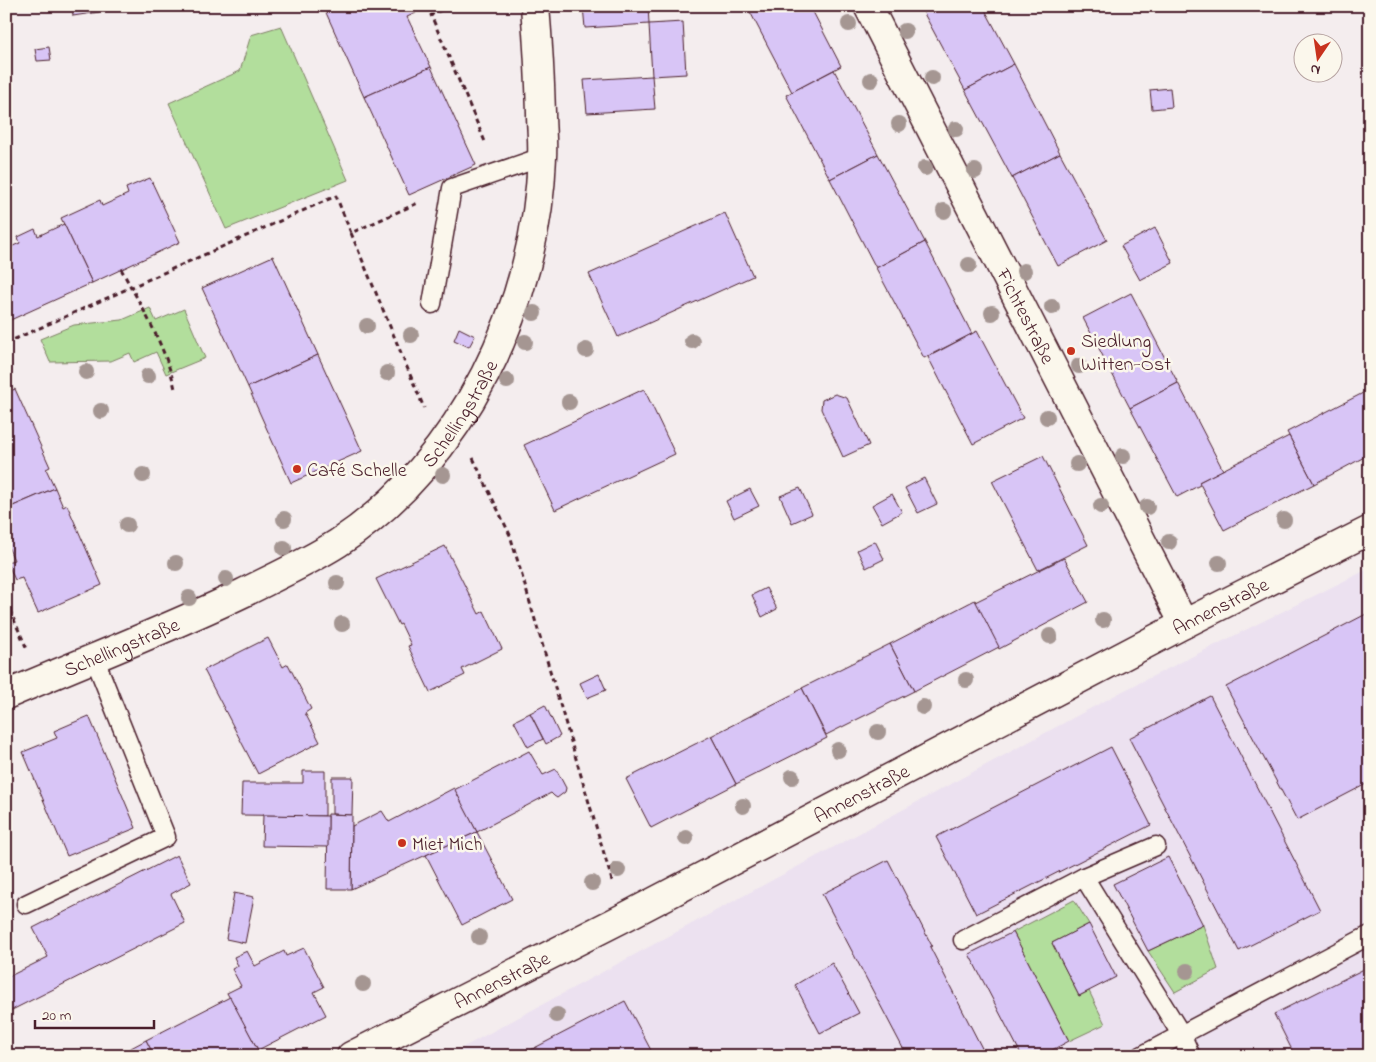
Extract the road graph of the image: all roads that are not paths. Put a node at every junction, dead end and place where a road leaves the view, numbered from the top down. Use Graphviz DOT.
graph roads {
  1 [pos="535,6"];
  2 [pos="868,6"];
  3 [pos="542,157"];
  4 [pos="432,304"];
  5 [pos="1370,530"];
  6 [pos="1184,624"];
  7 [pos="94,657"];
  8 [pos="6,695"];
  9 [pos="1156,846"];
  10 [pos="1084,877"];
  11 [pos="26,904"];
  12 [pos="1370,934"];
  13 [pos="963,940"];
  14 [pos="1181,1034"];
  15 [pos="351,1056"];
  16 [pos="1141,1056"];
  17 [pos="1191,1056"];
  1 -- 3 [label="street, Schellingstraße"];
  2 -- 6 [label="street, Fichtestraße"];
  3 -- 4 [label="lane"];
  3 -- 7 [label="street, Schellingstraße"];
  5 -- 6 [label="street, Annenstraße"];
  6 -- 15 [label="street, Annenstraße"];
  7 -- 8 [label="street, Schellingstraße"];
  7 -- 11 [label="lane"];
  9 -- 10 [label="lane"];
  10 -- 13 [label="lane"];
  10 -- 14 [label="lane"];
  12 -- 14 [label="lane"];
  14 -- 16 [label="lane"];
  14 -- 17 [label="lane"];
}
